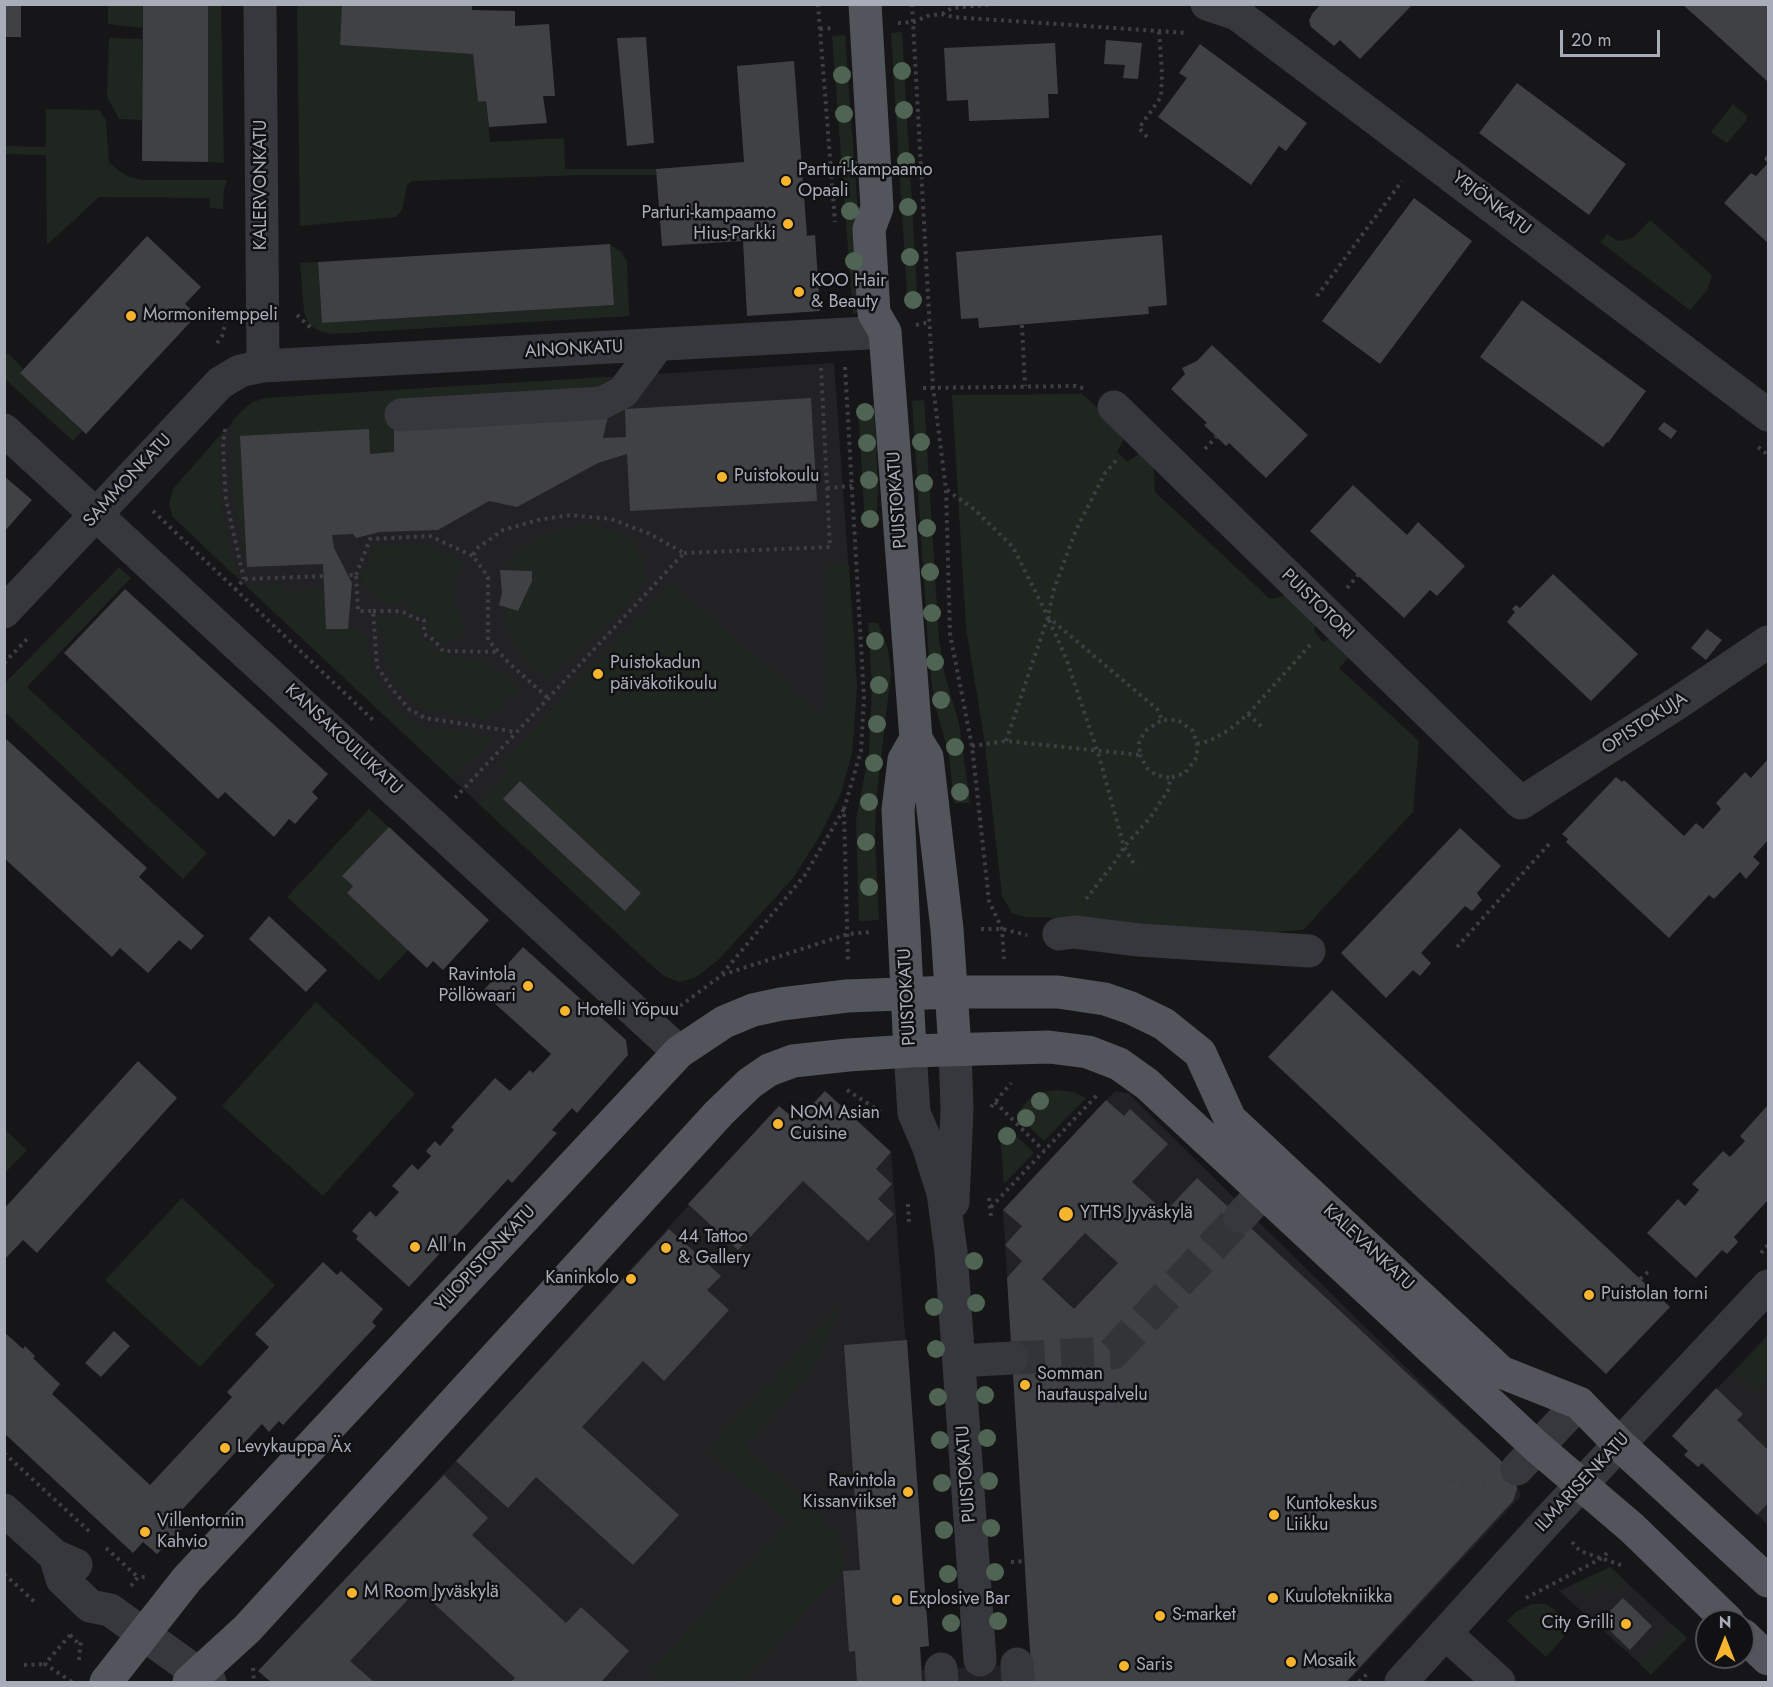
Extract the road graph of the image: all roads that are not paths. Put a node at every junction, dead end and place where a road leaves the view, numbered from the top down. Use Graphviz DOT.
graph roads {
  1 [pos="260,4"];
  2 [pos="865,4"];
  3 [pos="1221,14"];
  4 [pos="885,332"];
  5 [pos="658,345"];
  6 [pos="263,366"];
  7 [pos="1114,407"];
  8 [pos="401,415"];
  9 [pos="1768,415"];
  10 [pos="4,430"];
  11 [pos="97,514"];
  12 [pos="4,612"];
  13 [pos="1768,642"];
  14 [pos="916,739"];
  15 [pos="1521,804"];
  16 [pos="1059,934"];
  17 [pos="1309,951"];
  18 [pos="952,993"];
  19 [pos="907,994"];
  20 [pos="955,1049"];
  21 [pos="910,1051"];
  22 [pos="679,1052"];
  23 [pos="1263,1192"];
  24 [pos="1240,1217"];
  25 [pos="951,1252"];
  26 [pos="1768,1286"];
  27 [pos="1012,1358"];
  28 [pos="959,1361"];
  29 [pos="1579,1403"];
  30 [pos="1620,1444"];
  31 [pos="1515,1467"];
  32 [pos="1581,1485"];
  33 [pos="4,1510"];
  34 [pos="1768,1581"];
  35 [pos="1716,1609"];
  36 [pos="1445,1633"];
  37 [pos="145,1634"];
  38 [pos="1755,1647"];
  39 [pos="1768,1659"];
  40 [pos="980,1660"];
  41 [pos="200,1680"];
  42 [pos="106,1683"];
  43 [pos="1401,1683"];
  44 [pos="1499,1683"];
  1 -- 6 [label="street, KALERVONKATU"];
  2 -- 4 [label="main road, PUISTOKATU"];
  3 -- 9 [label="street, YRJÖNKATU"];
  4 -- 5 [label="street, AINONKATU"];
  4 -- 14 [label="main road, PUISTOKATU"];
  5 -- 6 [label="street, AINONKATU"];
  5 -- 8 [label="street"];
  6 -- 11 [label="street, SAMMONKATU"];
  7 -- 15 [label="street, PUISTOTORI"];
  10 -- 11 [label="street, KANSAKOULUKATU"];
  11 -- 12 [label="street, SAMMONKATU"];
  11 -- 22 [label="street, KANSAKOULUKATU"];
  13 -- 15 [label="street, OPISTOKUJA"];
  14 -- 18 [label="main road, PUISTOKATU"];
  14 -- 19 [label="main road, PUISTOKATU"];
  16 -- 17 [label="street"];
  18 -- 19 [label="main road, YLIOPISTONKATU"];
  18 -- 20 [label="main road, PUISTOKATU"];
  18 -- 29 [label="main road, KALEVANKATU"];
  19 -- 21 [label="main road, PUISTOKATU"];
  19 -- 22 [label="main road, YLIOPISTONKATU"];
  20 -- 21 [label="main road, KALEVANKATU"];
  20 -- 23 [label="main road, KALEVANKATU"];
  20 -- 25 [label="street, PUISTOKATU"];
  21 -- 25 [label="street, PUISTOKATU"];
  21 -- 41 [label="main road"];
  22 -- 37 [label="main road, YLIOPISTONKATU"];
  23 -- 24 [label="street"];
  23 -- 31 [label="main road, KALEVANKATU"];
  25 -- 28 [label="street, PUISTOKATU"];
  26 -- 30 [label="street, ILMARISENKATU"];
  27 -- 28 [label="street"];
  28 -- 40 [label="street, PUISTOKATU"];
  29 -- 30 [label="main road, KALEVANKATU"];
  29 -- 31 [label="street"];
  30 -- 32 [label="street, ILMARISENKATU"];
  30 -- 34 [label="main road, KALEVANKATU"];
  31 -- 32 [label="main road, KALEVANKATU"];
  32 -- 35 [label="main road, KALEVANKATU"];
  32 -- 36 [label="street, ILMARISENKATU"];
  33 -- 37 [label="street"];
  36 -- 43 [label="street, ILMARISENKATU"];
  36 -- 44 [label="street"];
  37 -- 41 [label="street"];
  37 -- 42 [label="main road, YLIOPISTONKATU"];
  38 -- 39 [label="main road"];
}
